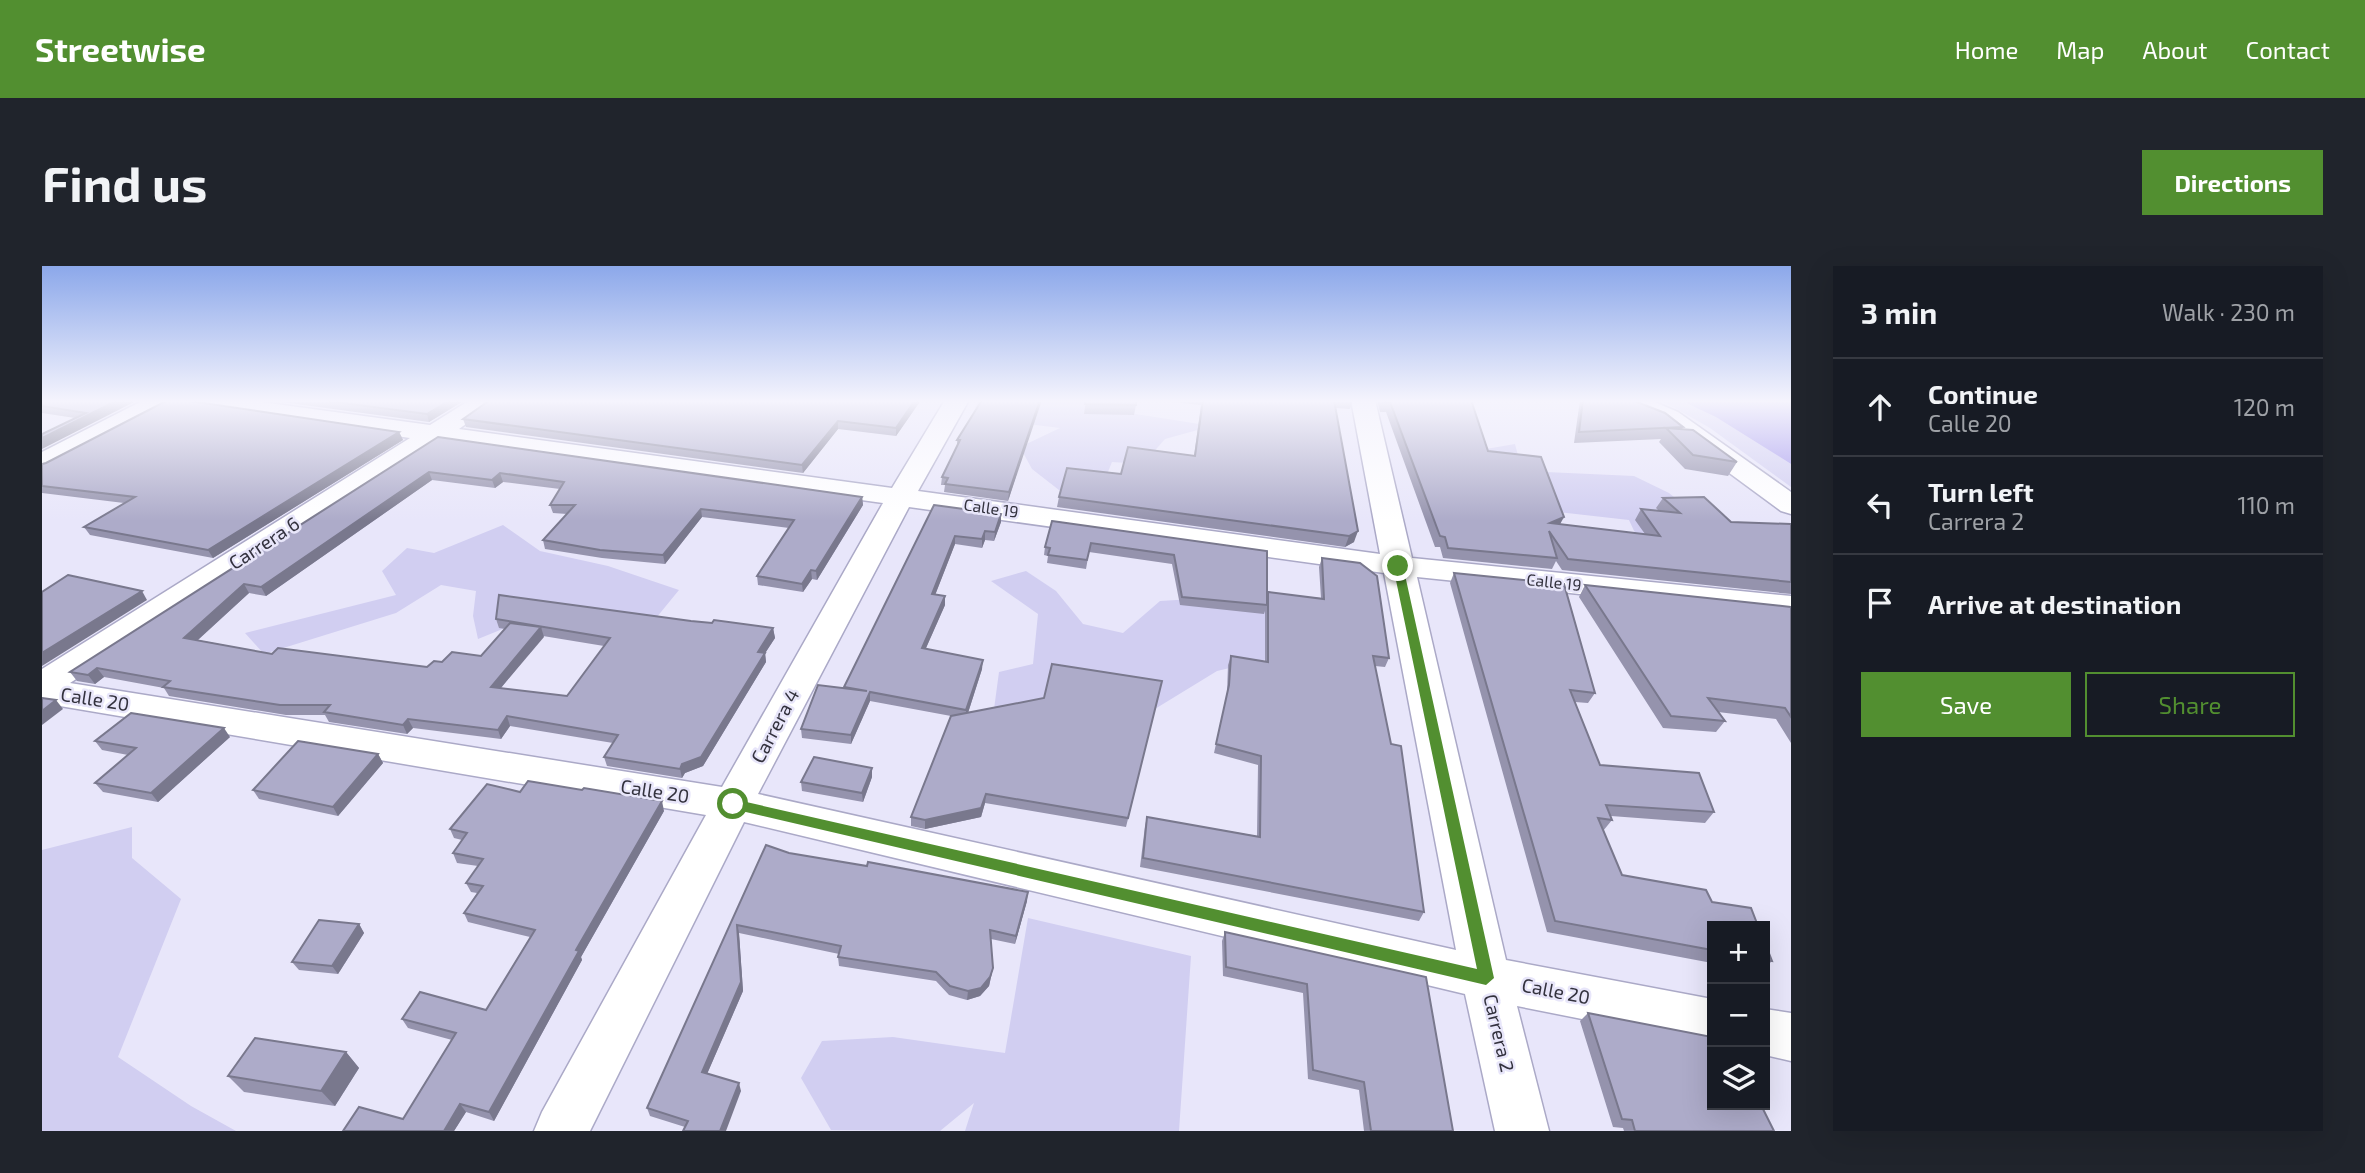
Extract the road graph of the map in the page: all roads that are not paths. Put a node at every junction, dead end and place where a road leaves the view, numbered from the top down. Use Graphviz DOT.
graph roads {
  1 [pos="85,440"];
  2 [pos="424,440"];
  3 [pos="498,440"];
  4 [pos="933,440"];
  5 [pos="1372,440"];
  6 [pos="1701,440"];
  7 [pos="42,463"];
  8 [pos="900,495"];
  9 [pos="1791,505"];
  10 [pos="1398,566"];
  11 [pos="1791,606"];
  12 [pos="42,688"];
  13 [pos="733,804"];
  14 [pos="1486,978"];
  15 [pos="1707,1021"];
  16 [pos="1770,1033"];
  17 [pos="1791,1037"];
  18 [pos="561,1131"];
  19 [pos="1522,1131"];
  1 -- 7 [label="street"];
  2 -- 12 [label="street, Carrera 6"];
  3 -- 8 [label="street, Calle 19"];
  4 -- 8 [label="street, Carrera 4"];
  5 -- 10 [label="street, Carrera 2"];
  6 -- 9 [label="street"];
  8 -- 10 [label="street, Calle 19"];
  8 -- 13 [label="street, Carrera 4"];
  10 -- 11 [label="street, Calle 19"];
  10 -- 14 [label="street, Carrera 2"];
  12 -- 13 [label="street, Calle 20"];
  13 -- 14 [label="street, Calle 20"];
  13 -- 18 [label="street, Carrera 4"];
  14 -- 15 [label="street, Calle 20"];
  14 -- 19 [label="street, Carrera 2"];
  16 -- 17 [label="street"];
}
